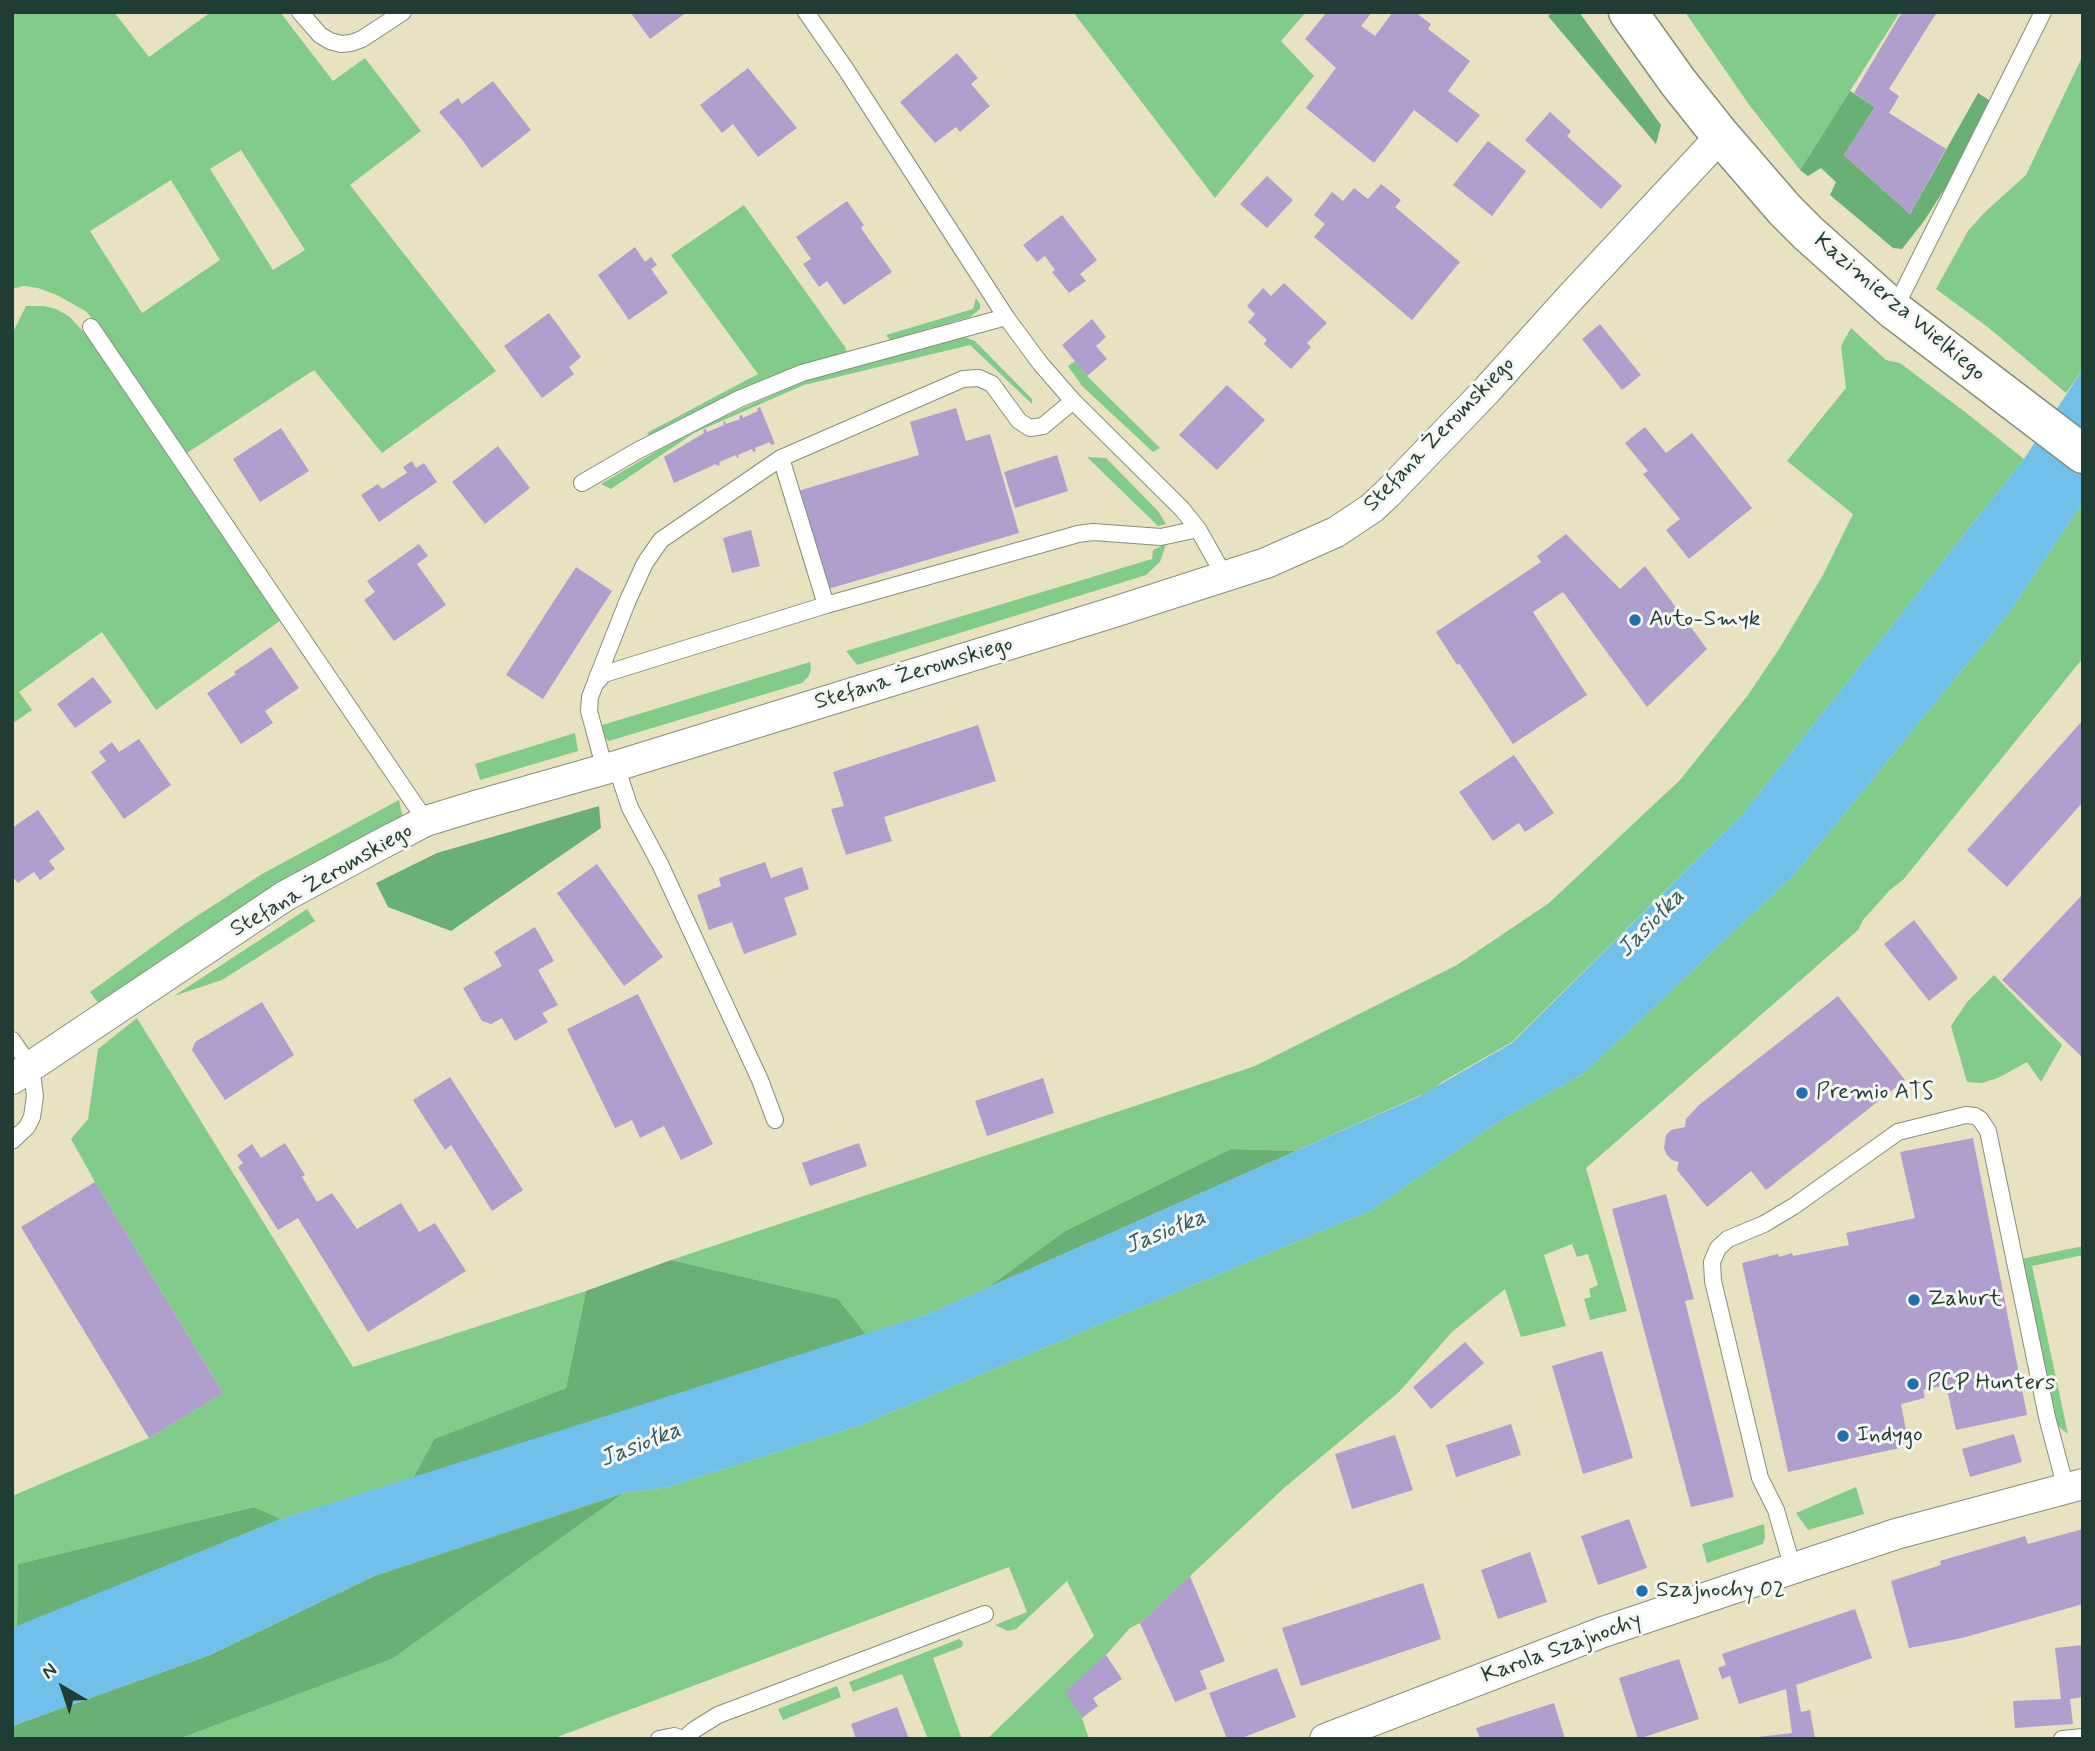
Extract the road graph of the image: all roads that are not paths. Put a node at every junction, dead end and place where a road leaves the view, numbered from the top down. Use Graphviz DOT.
graph roads {
  1 [pos="300,12"];
  2 [pos="403,12"];
  3 [pos="806,12"];
  4 [pos="1628,12"];
  5 [pos="2043,12"];
  6 [pos="1721,136"];
  7 [pos="1894,310"];
  8 [pos="1006,317"];
  9 [pos="91,327"];
  10 [pos="1073,401"];
  11 [pos="2083,454"];
  12 [pos="781,458"];
  13 [pos="582,483"];
  14 [pos="1198,529"];
  15 [pos="1225,577"];
  16 [pos="827,605"];
  17 [pos="595,684"];
  18 [pos="611,768"];
  19 [pos="426,821"];
  20 [pos="12,1040"];
  21 [pos="22,1073"];
  22 [pos="775,1120"];
  23 [pos="12,1141"];
  24 [pos="2074,1486"];
  25 [pos="1793,1569"];
  26 [pos="985,1614"];
  27 [pos="2083,1737"];
  28 [pos="660,1739"];
  29 [pos="684,1739"];
  30 [pos="1325,1739"];
  31 [pos="2062,1739"];
  1 -- 2 [label="lane"];
  3 -- 8 [label="lane"];
  4 -- 6 [label="street, Kazimierza Wielkiego"];
  5 -- 7 [label="lane"];
  6 -- 7 [label="street, Kazimierza Wielkiego"];
  6 -- 15 [label="street, Stefana Żeromskiego"];
  7 -- 11 [label="street, Kazimierza Wielkiego"];
  8 -- 10 [label="lane"];
  8 -- 13 [label="lane"];
  9 -- 19 [label="lane"];
  10 -- 12 [label="lane"];
  10 -- 14 [label="lane"];
  12 -- 16 [label="lane"];
  12 -- 17 [label="lane"];
  14 -- 15 [label="lane"];
  14 -- 16 [label="lane"];
  15 -- 18 [label="street, Stefana Żeromskiego"];
  16 -- 17 [label="lane"];
  17 -- 18 [label="lane"];
  18 -- 19 [label="street, Stefana Żeromskiego"];
  18 -- 22 [label="lane"];
  19 -- 21 [label="street, Stefana Żeromskiego"];
  20 -- 21 [label="lane"];
  21 -- 23 [label="lane"];
  24 -- 25 [label="street, Karola Szajnochy"];
  24 -- 25 [label="lane"];
  25 -- 30 [label="street, Karola Szajnochy"];
  26 -- 29 [label="lane"];
  27 -- 31 [label="lane"];
  28 -- 29 [label="lane"];
}
